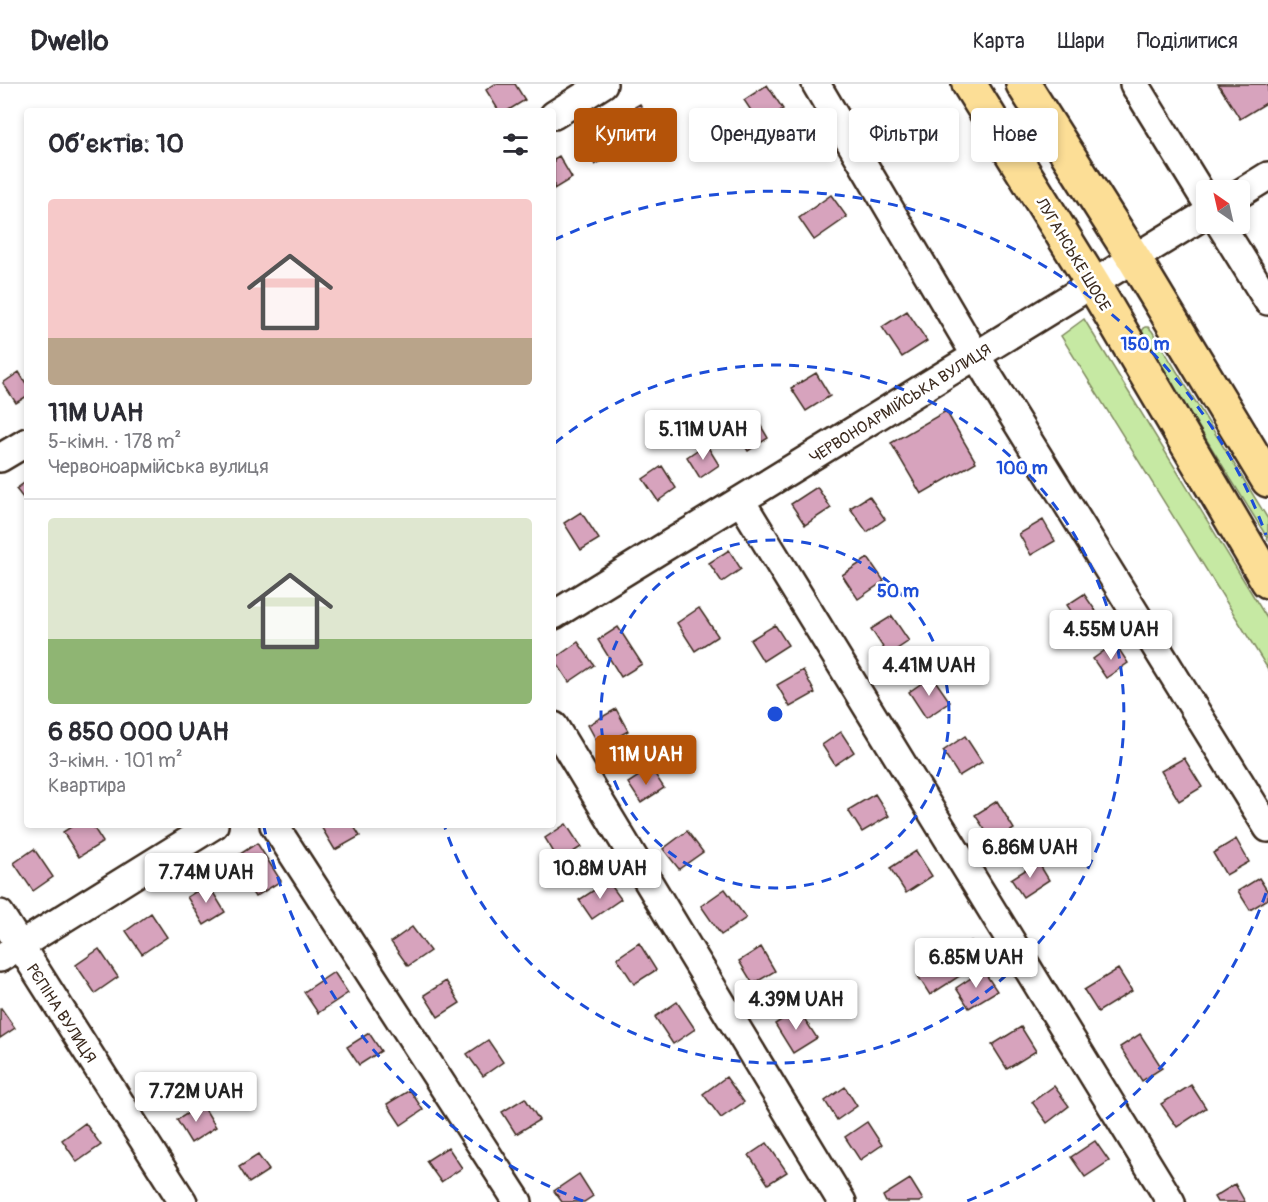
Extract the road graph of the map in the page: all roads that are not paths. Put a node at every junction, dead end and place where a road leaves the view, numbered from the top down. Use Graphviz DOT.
graph roads {
  1 [pos="603,84"];
  2 [pos="816,84"];
  3 [pos="969,84"];
  4 [pos="1023,84"];
  5 [pos="1134,84"];
  6 [pos="556,114"];
  7 [pos="1268,176"];
  8 [pos="1196,185"];
  9 [pos="1250,187"];
  10 [pos="1196,220"];
  11 [pos="1226,234"];
  12 [pos="1133,257"];
  13 [pos="1093,284"];
  14 [pos="1268,301"];
  15 [pos="976,356"];
  16 [pos="24,444"];
  17 [pos="0,459"];
  18 [pos="1268,480"];
  19 [pos="741,501"];
  20 [pos="1268,581"];
  21 [pos="556,614"];
  22 [pos="556,729"];
  23 [pos="209,828"];
  24 [pos="276,828"];
  25 [pos="1268,828"];
  26 [pos="0,914"];
  27 [pos="10,952"];
  28 [pos="183,1202"];
  29 [pos="518,1202"];
  30 [pos="842,1202"];
  31 [pos="1171,1202"];
  1 -- 6 [label="street"];
  2 -- 15 [label="street"];
  3 -- 13 [label="main road, ЛУГАНСЬКЕ ШОСЕ"];
  4 -- 12 [label="main road"];
  5 -- 8 [label="street"];
  7 -- 9 [label="street"];
  10 -- 12 [label="street, ЧЕРВОНОАРМІЙСЬКА ВУЛИЦЯ"];
  11 -- 14 [label="street"];
  12 -- 13 [label="street, ЧЕРВОНОАРМІЙСЬКА ВУЛИЦЯ"];
  12 -- 18 [label="main road"];
  13 -- 15 [label="street, ЧЕРВОНОАРМІЙСЬКА ВУЛИЦЯ"];
  13 -- 20 [label="main road, ЛУГАНСЬКЕ ШОСЕ"];
  15 -- 19 [label="street, ЧЕРВОНОАРМІЙСЬКА ВУЛИЦЯ"];
  15 -- 25 [label="street"];
  16 -- 17 [label="street"];
  19 -- 21 [label="street, ЧЕРВОНОАРМІЙСЬКА ВУЛИЦЯ"];
  19 -- 31 [label="street"];
  22 -- 30 [label="street"];
  23 -- 27 [label="street"];
  24 -- 29 [label="street"];
  26 -- 27 [label="street, РЄПІНА ВУЛИЦЯ"];
  27 -- 28 [label="street, РЄПІНА ВУЛИЦЯ"];
}
